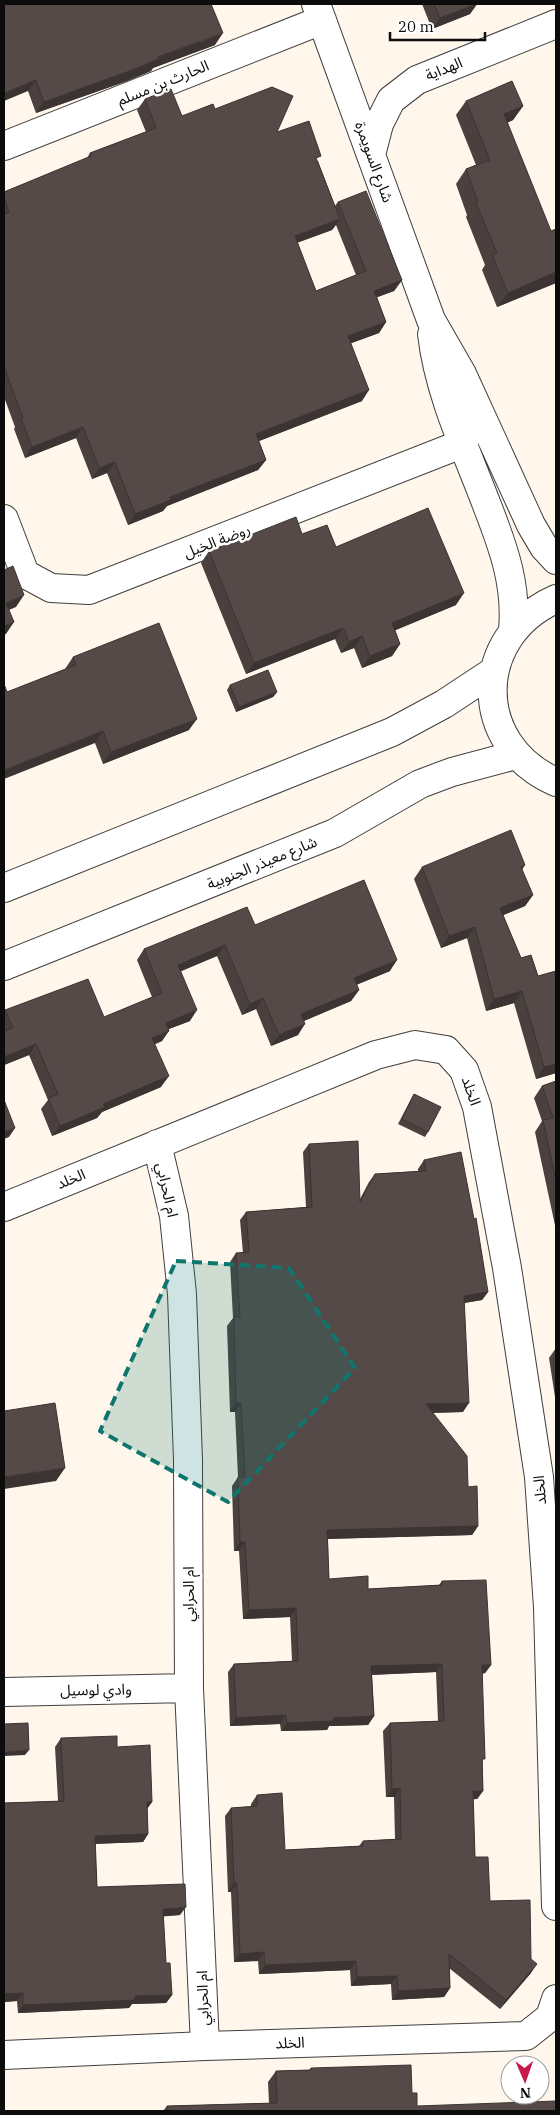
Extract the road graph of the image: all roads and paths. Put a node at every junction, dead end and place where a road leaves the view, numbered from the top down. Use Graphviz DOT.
graph roads {
  1 [pos="319,12"];
  2 [pos="556,24"];
  3 [pos="4,146"];
  4 [pos="371,155"];
  5 [pos="431,320"];
  6 [pos="464,443"];
  7 [pos="4,519"];
  8 [pos="556,560"];
  9 [pos="556,599"];
  10 [pos="514,630"];
  11 [pos="494,671"];
  12 [pos="516,755"];
  13 [pos="556,782"];
  14 [pos="4,888"];
  15 [pos="4,966"];
  16 [pos="157,1144"];
  17 [pos="4,1206"];
  18 [pos="552,1607"];
  19 [pos="189,1688"];
  20 [pos="4,1692"];
  21 [pos="556,1906"];
  22 [pos="556,1999"];
  23 [pos="205,2046"];
  24 [pos="4,2055"];
  1 -- 3 [label="street, الحارث بن مسلم"];
  1 -- 4 [label="street, شارع السويمرة"];
  2 -- 4 [label="street, الهداية"];
  4 -- 5 [label="street, شارع السويمرة"];
  5 -- 6 [label="street, شارع السويمرة"];
  5 -- 8 [label="street, شارع السويمرة"];
  6 -- 7 [label="street, روضة الخيل"];
  6 -- 10 [label="street, شارع السويمرة"];
  9 -- 10 [label="street"];
  10 -- 11 [label="street"];
  11 -- 12 [label="street"];
  11 -- 14 [label="street"];
  12 -- 13 [label="street"];
  12 -- 15 [label="street, شارع معيذر الجنوبية"];
  16 -- 17 [label="street, الخلد"];
  16 -- 18 [label="street, الخلد"];
  16 -- 19 [label="street, ام الحرابي"];
  18 -- 21 [label="street, الخلد"];
  19 -- 20 [label="street, وادي لوسيل"];
  19 -- 23 [label="street, ام الحرابي"];
  22 -- 23 [label="street, الخلد"];
  23 -- 24 [label="street, الخلد"];
}
